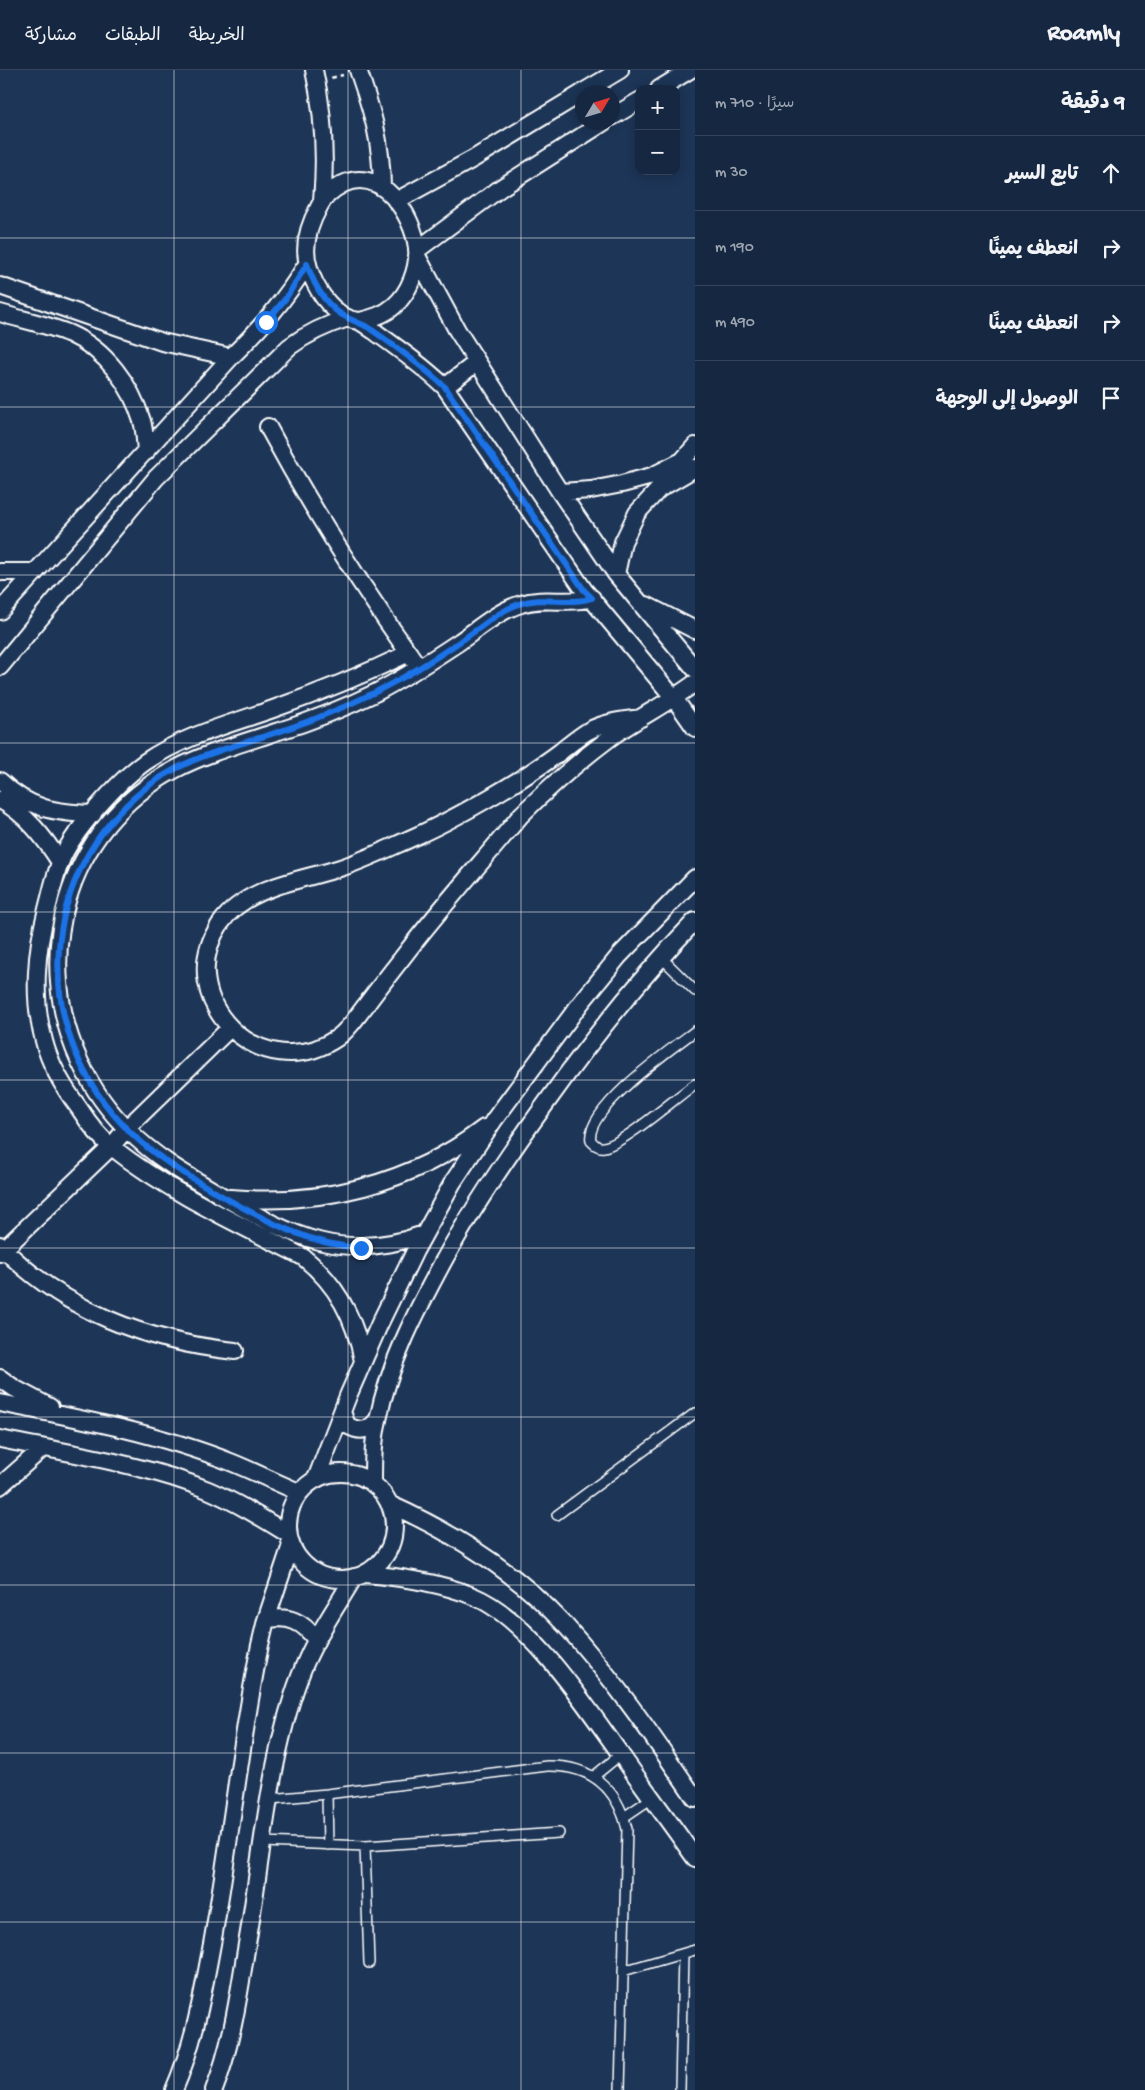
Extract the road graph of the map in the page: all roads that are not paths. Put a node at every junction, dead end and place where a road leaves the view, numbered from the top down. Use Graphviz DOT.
graph roads {
  1 [pos="358,70"];
  2 [pos="620,70"];
  3 [pos="690,70"];
  4 [pos="316,76"];
  5 [pos="596,85"];
  6 [pos="665,85"];
  7 [pos="575,98"];
  8 [pos="635,103"];
  9 [pos="620,112"];
  10 [pos="591,130"];
  11 [pos="382,186"];
  12 [pos="322,201"];
  13 [pos="396,201"];
  14 [pos="417,253"];
  15 [pos="307,264"];
  16 [pos="0,286"];
  17 [pos="0,313"];
  18 [pos="354,320"];
  19 [pos="231,357"];
  20 [pos="477,362"];
  21 [pos="445,387"];
  22 [pos="268,427"];
  23 [pos="695,446"];
  24 [pos="146,452"];
  25 [pos="695,468"];
  26 [pos="560,492"];
  27 [pos="0,572"];
  28 [pos="35,572"];
  29 [pos="616,574"];
  30 [pos="592,598"];
  31 [pos="640,602"];
  32 [pos="0,611"];
  33 [pos="695,630"];
  34 [pos="409,653"];
  35 [pos="0,667"];
  36 [pos="420,668"];
  37 [pos="695,670"];
  38 [pos="695,683"];
  39 [pos="674,698"];
  40 [pos="641,718"];
  41 [pos="695,728"];
  42 [pos="0,781"];
  43 [pos="0,800"];
  44 [pos="93,814"];
  45 [pos="60,862"];
  46 [pos="695,878"];
  47 [pos="695,921"];
  48 [pos="662,957"];
  49 [pos="695,991"];
  50 [pos="230,1028"];
  51 [pos="695,1031"];
  52 [pos="695,1084"];
  53 [pos="494,1120"];
  54 [pos="126,1129"];
  55 [pos="111,1147"];
  56 [pos="225,1197"];
  57 [pos="424,1234"];
  58 [pos="1,1249"];
  59 [pos="235,1351"];
  60 [pos="364,1361"];
  61 [pos="0,1378"];
  62 [pos="0,1403"];
  63 [pos="342,1412"];
  64 [pos="695,1414"];
  65 [pos="68,1416"];
  66 [pos="378,1419"];
  67 [pos="0,1439"];
  68 [pos="43,1448"];
  69 [pos="316,1478"];
  70 [pos="373,1484"];
  71 [pos="0,1486"];
  72 [pos="299,1492"];
  73 [pos="389,1504"];
  74 [pos="557,1515"];
  75 [pos="290,1539"];
  76 [pos="360,1576"];
  77 [pos="266,1620"];
  78 [pos="316,1640"];
  79 [pos="620,1755"];
  80 [pos="593,1777"];
  81 [pos="327,1794"];
  82 [pos="652,1798"];
  83 [pos="695,1798"];
  84 [pos="270,1799"];
  85 [pos="624,1817"];
  86 [pos="560,1833"];
  87 [pos="263,1842"];
  88 [pos="328,1845"];
  89 [pos="366,1846"];
  90 [pos="692,1848"];
  91 [pos="695,1950"];
  92 [pos="683,1954"];
  93 [pos="369,1963"];
  94 [pos="623,1970"];
  95 [pos="174,2090"];
  96 [pos="214,2090"];
  97 [pos="620,2090"];
  98 [pos="680,2090"];
  1 -- 11 [label="street"];
  2 -- 5 [label="street"];
  3 -- 6 [label="street"];
  4 -- 12 [label="street"];
  7 -- 13 [label="street"];
  8 -- 9 [label="street"];
  10 -- 14 [label="street"];
  11 -- 12 [label="street"];
  11 -- 13 [label="street"];
  12 -- 15 [label="street"];
  13 -- 14 [label="street"];
  14 -- 18 [label="street"];
  14 -- 20 [label="street"];
  15 -- 18 [label="street"];
  15 -- 19 [label="street"];
  16 -- 19 [label="street"];
  17 -- 24 [label="street"];
  18 -- 21 [label="street"];
  18 -- 35 [label="street"];
  19 -- 24 [label="street"];
  20 -- 21 [label="street"];
  20 -- 26 [label="street"];
  21 -- 30 [label="street"];
  22 -- 34 [label="street"];
  23 -- 26 [label="street"];
  24 -- 28 [label="street"];
  25 -- 29 [label="street"];
  26 -- 29 [label="street"];
  27 -- 28 [label="street"];
  28 -- 32 [label="street"];
  29 -- 31 [label="street"];
  30 -- 36 [label="street"];
  30 -- 39 [label="street"];
  31 -- 33 [label="street"];
  31 -- 37 [label="street"];
  34 -- 36 [label="street"];
  34 -- 44 [label="street"];
  36 -- 54 [label="street"];
  38 -- 39 [label="street"];
  39 -- 40 [label="street"];
  39 -- 41 [label="street"];
  40 -- 50 [label="street"];
  40 -- 50 [label="street"];
  42 -- 44 [label="street"];
  43 -- 45 [label="street"];
  44 -- 45 [label="street"];
  45 -- 55 [label="street"];
  46 -- 53 [label="street"];
  47 -- 48 [label="street"];
  48 -- 49 [label="lane"];
  48 -- 66 [label="street"];
  50 -- 54 [label="street"];
  51 -- 52 [label="lane"];
  53 -- 56 [label="street"];
  53 -- 57 [label="street"];
  54 -- 55 [label="street"];
  54 -- 56 [label="street"];
  55 -- 58 [label="street"];
  55 -- 60 [label="street"];
  56 -- 57 [label="street"];
  57 -- 60 [label="street"];
  58 -- 59 [label="street"];
  60 -- 63 [label="street"];
  61 -- 65 [label="street"];
  62 -- 65 [label="street"];
  63 -- 66 [label="street"];
  63 -- 69 [label="street"];
  64 -- 74 [label="lane"];
  65 -- 72 [label="street"];
  66 -- 70 [label="street"];
  67 -- 68 [label="street"];
  68 -- 71 [label="street"];
  68 -- 75 [label="street"];
  69 -- 70 [label="street"];
  69 -- 72 [label="street"];
  70 -- 73 [label="street"];
  72 -- 75 [label="street"];
  73 -- 76 [label="street"];
  73 -- 83 [label="street"];
  75 -- 76 [label="street"];
  75 -- 77 [label="street"];
  76 -- 78 [label="street"];
  76 -- 79 [label="street"];
  77 -- 78 [label="street"];
  77 -- 95 [label="street"];
  78 -- 84 [label="street"];
  79 -- 80 [label="lane"];
  79 -- 82 [label="street"];
  80 -- 81 [label="lane"];
  80 -- 85 [label="lane"];
  81 -- 84 [label="lane"];
  81 -- 88 [label="lane"];
  82 -- 85 [label="lane"];
  82 -- 90 [label="street"];
  84 -- 87 [label="street"];
  85 -- 94 [label="lane"];
  86 -- 89 [label="lane"];
  87 -- 88 [label="lane"];
  87 -- 96 [label="street"];
  88 -- 89 [label="lane"];
  89 -- 93 [label="lane"];
  91 -- 92 [label="lane"];
  92 -- 94 [label="lane"];
  92 -- 98 [label="lane"];
  94 -- 97 [label="lane"];
}
